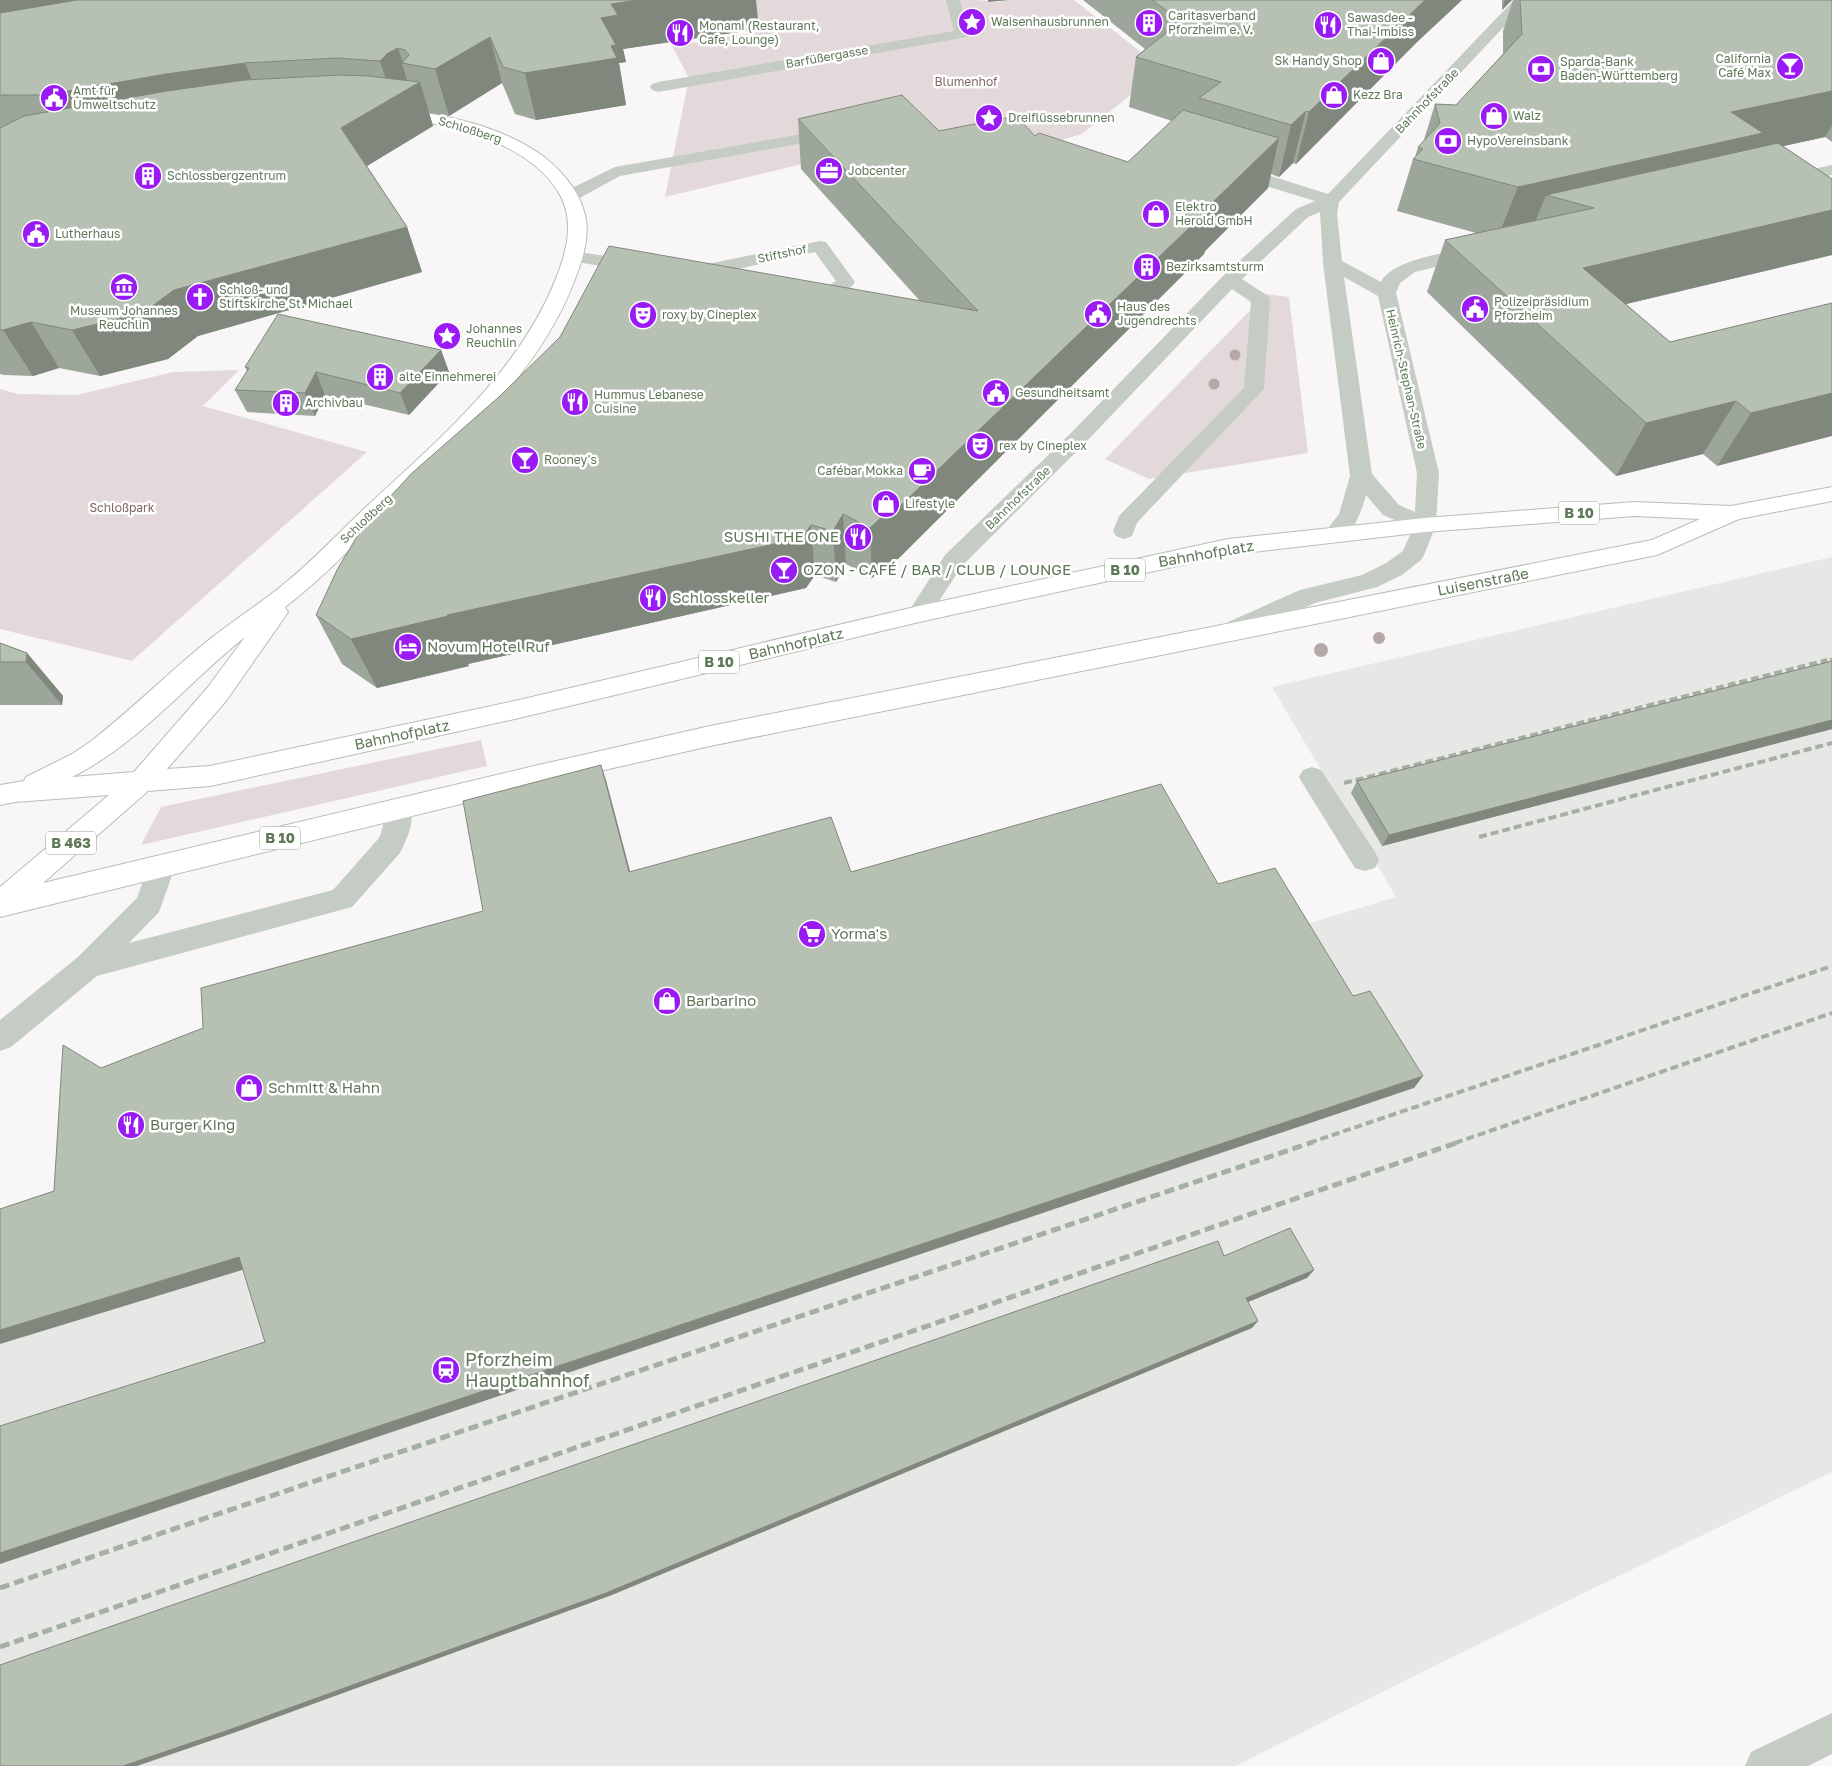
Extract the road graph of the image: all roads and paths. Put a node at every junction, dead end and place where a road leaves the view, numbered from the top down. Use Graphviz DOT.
graph roads {
  1 [pos="953,0"];
  2 [pos="1522,0"];
  3 [pos="658,87"];
  4 [pos="413,102"];
  5 [pos="376,113"];
  6 [pos="402,115"];
  7 [pos="855,130"];
  8 [pos="1218,166"];
  9 [pos="1832,170"];
  10 [pos="1775,183"];
  11 [pos="570,196"];
  12 [pos="1331,201"];
  13 [pos="1489,249"];
  14 [pos="573,256"];
  15 [pos="1332,263"];
  16 [pos="687,274"];
  17 [pos="1230,280"];
  18 [pos="733,281"];
  19 [pos="789,290"];
  20 [pos="1387,293"];
  21 [pos="1361,476"];
  22 [pos="1832,494"];
  23 [pos="1734,513"];
  24 [pos="1425,525"];
  25 [pos="1124,531"];
  26 [pos="1333,536"];
  27 [pos="293,589"];
  28 [pos="919,614"];
  29 [pos="1225,633"];
  30 [pos="1312,777"];
  31 [pos="141,782"];
  32 [pos="7,793"];
  33 [pos="400,808"];
  34 [pos="1364,860"];
  35 [pos="162,867"];
  36 [pos="0,904"];
  37 [pos="88,966"];
  38 [pos="0,1038"];
  39 [pos="1832,1733"];
  40 [pos="1765,1766"];
  1 -- 3 [label="street, Barfüßergasse"];
  2 -- 12 [label="street, Bahnhofstraße"];
  4 -- 6 [label="street"];
  5 -- 6 [label="main road, Schloßberg"];
  6 -- 11 [label="main road, Schloßberg"];
  7 -- 11 [label="street"];
  8 -- 12 [label="street"];
  9 -- 10 [label="street"];
  11 -- 14 [label="main road, Schloßberg"];
  12 -- 15 [label="street"];
  12 -- 17 [label="street, Bahnhofstraße"];
  13 -- 20 [label="street, Heinrich-Stephan-Straße"];
  14 -- 16 [label="street, Stiftshof"];
  14 -- 27 [label="main road, Schloßberg"];
  15 -- 20 [label="street"];
  15 -- 21 [label="street"];
  16 -- 18 [label="street, Stiftshof"];
  16 -- 19 [label="street, Stiftshof"];
  17 -- 25 [label="street"];
  17 -- 28 [label="street, Bahnhofstraße"];
  20 -- 24 [label="street, Heinrich-Stephan-Straße"];
  21 -- 24 [label="street"];
  21 -- 26 [label="street"];
  22 -- 23 [label="main road, Luisenstraße / B 10"];
  23 -- 24 [label="main road, Luisenstraße / B 10"];
  23 -- 29 [label="main road, Luisenstraße / B 10"];
  24 -- 26 [label="main road, Bahnhofplatz / B 10"];
  24 -- 29 [label="street"];
  26 -- 28 [label="main road, Bahnhofplatz / B 10"];
  27 -- 31 [label="main road, Schloßberg"];
  27 -- 32 [label="main road, Schloßberg"];
  28 -- 31 [label="main road, Bahnhofplatz / B 10"];
  29 -- 33 [label="main road, B 10"];
  30 -- 34 [label="street"];
  31 -- 32 [label="main road, Bahnhofplatz / B 10"];
  31 -- 36 [label="main road, B 463"];
  33 -- 35 [label="main road, B 10"];
  33 -- 37 [label="street"];
  35 -- 36 [label="main road, B 10"];
  35 -- 37 [label="street"];
  37 -- 38 [label="street"];
  39 -- 40 [label="street"];
}
